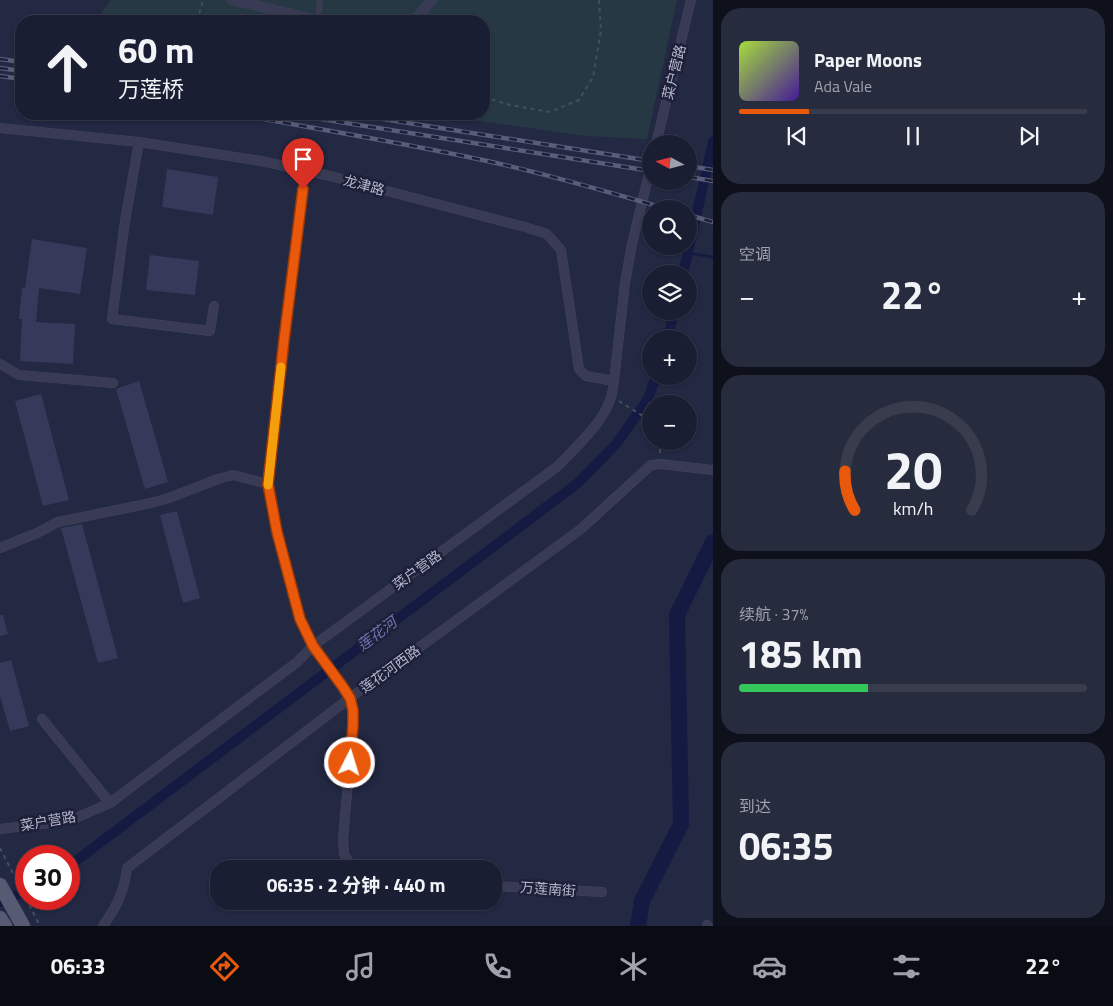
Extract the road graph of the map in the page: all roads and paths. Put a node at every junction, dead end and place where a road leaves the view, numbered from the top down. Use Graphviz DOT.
graph roads {
  1 [pos="203,0"];
  2 [pos="232,0"];
  3 [pos="320,0"];
  4 [pos="432,0"];
  5 [pos="600,0"];
  6 [pos="691,0"];
  7 [pos="198,15"];
  8 [pos="295,15"];
  9 [pos="320,15"];
  10 [pos="419,15"];
  11 [pos="490,99"];
  12 [pos="0,128"];
  13 [pos="658,135"];
  14 [pos="139,142"];
  15 [pos="305,170"];
  16 [pos="645,190"];
  17 [pos="214,306"];
  18 [pos="0,364"];
  19 [pos="614,381"];
  20 [pos="114,383"];
  21 [pos="627,405"];
  22 [pos="642,415"];
  23 [pos="660,450"];
  24 [pos="660,464"];
  25 [pos="713,470"];
  26 [pos="268,484"];
  27 [pos="0,548"];
  28 [pos="313,646"];
  29 [pos="350,698"];
  30 [pos="42,719"];
  31 [pos="110,803"];
  32 [pos="0,830"];
  33 [pos="0,848"];
  34 [pos="348,860"];
  35 [pos="0,885"];
  36 [pos="502,886"];
  37 [pos="602,892"];
  38 [pos="0,918"];
  39 [pos="5,926"];
  40 [pos="23,926"];
  41 [pos="40,926"];
  42 [pos="104,926"];
  1 -- 7 [label="path"];
  2 -- 8 [label="street"];
  3 -- 9 [label="lane"];
  4 -- 10 [label="street"];
  5 -- 11 [label="path"];
  6 -- 13 [label="street, 菜户营路"];
  12 -- 14 [label="street, 龙津路"];
  14 -- 15 [label="street, 龙津路"];
  14 -- 17 [label="street"];
  15 -- 19 [label="street, 龙津路"];
  15 -- 26 [label="street"];
  16 -- 19 [label="street, 菜户营路"];
  18 -- 20 [label="street"];
  19 -- 28 [label="street, 菜户营路"];
  21 -- 22 [label="path"];
  23 -- 24 [label="path"];
  24 -- 25 [label="street"];
  24 -- 29 [label="street, 莲花河西路"];
  26 -- 27 [label="street"];
  26 -- 28 [label="street"];
  28 -- 29 [label="street"];
  28 -- 31 [label="street, 菜户营路"];
  29 -- 34 [label="street"];
  29 -- 42 [label="street, 莲花河西路"];
  30 -- 31 [label="street"];
  31 -- 32 [label="street, 菜户营路"];
  33 -- 41 [label="path"];
  35 -- 40 [label="main road"];
  36 -- 37 [label="street, 万莲南街"];
  38 -- 39 [label="main road"];
}
